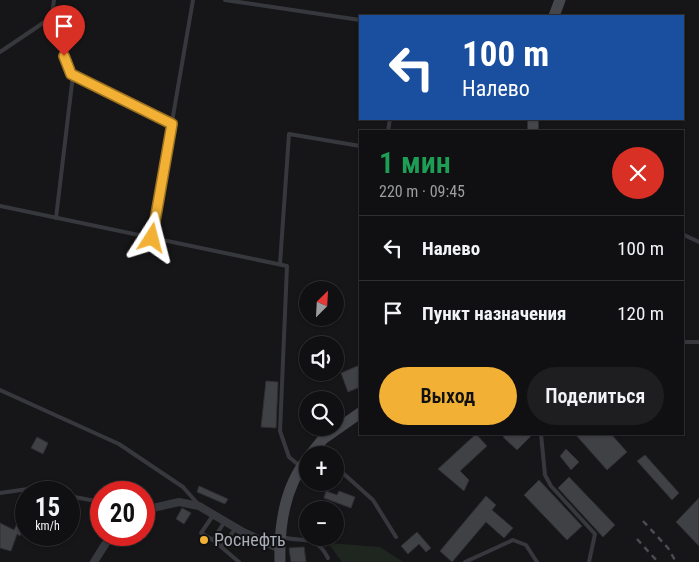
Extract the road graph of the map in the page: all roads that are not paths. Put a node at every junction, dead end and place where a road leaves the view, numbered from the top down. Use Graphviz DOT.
graph roads {
  1 [pos="54,0"];
  2 [pos="193,0"];
  3 [pos="225,0"];
  4 [pos="560,0"];
  5 [pos="554,15"];
  6 [pos="52,17"];
  7 [pos="359,20"];
  8 [pos="0,52"];
  9 [pos="73,75"];
  10 [pos="172,124"];
  11 [pos="359,146"];
  12 [pos="0,206"];
  13 [pos="56,218"];
  14 [pos="684,235"];
  15 [pos="152,238"];
  16 [pos="699,242"];
  17 [pos="280,264"];
  18 [pos="684,342"];
  19 [pos="699,342"];
  20 [pos="0,390"];
  21 [pos="359,413"];
  22 [pos="540,435"];
  23 [pos="318,446"];
  24 [pos="299,457"];
  25 [pos="344,474"];
  26 [pos="299,477"];
  27 [pos="15,491"];
  28 [pos="0,493"];
  29 [pos="199,506"];
  30 [pos="155,507"];
  31 [pos="214,514"];
  32 [pos="224,521"];
  33 [pos="236,528"];
  34 [pos="279,536"];
  35 [pos="396,537"];
  36 [pos="213,540"];
  37 [pos="104,546"];
  38 [pos="222,546"];
  39 [pos="280,549"];
  40 [pos="328,558"];
  41 [pos="94,562"];
  42 [pos="239,562"];
  43 [pos="280,562"];
  44 [pos="465,562"];
  45 [pos="537,562"];
  46 [pos="589,562"];
  1 -- 6 [label="lane"];
  2 -- 10 [label="lane"];
  3 -- 7 [label="lane"];
  4 -- 5 [label="street"];
  6 -- 8 [label="lane"];
  6 -- 9 [label="lane"];
  9 -- 10 [label="lane"];
  9 -- 13 [label="lane"];
  10 -- 15 [label="lane"];
  11 -- 17 [label="lane"];
  12 -- 13 [label="lane"];
  13 -- 15 [label="lane"];
  14 -- 16 [label="lane"];
  15 -- 17 [label="lane"];
  17 -- 24 [label="lane"];
  18 -- 19 [label="lane"];
  20 -- 29 [label="lane"];
  21 -- 23 [label="street"];
  22 -- 46 [label="lane"];
  25 -- 35 [label="lane"];
  26 -- 34 [label="street"];
  27 -- 28 [label="lane"];
  29 -- 30 [label="street"];
  29 -- 31 [label="street"];
  31 -- 32 [label="street"];
  31 -- 36 [label="lane"];
  32 -- 33 [label="street"];
  32 -- 36 [label="lane"];
  33 -- 38 [label="lane"];
  33 -- 39 [label="street"];
  34 -- 39 [label="street"];
  34 -- 40 [label="lane"];
  36 -- 38 [label="lane"];
  37 -- 41 [label="street"];
  38 -- 42 [label="lane"];
  39 -- 43 [label="street"];
  44 -- 45 [label="lane"];
}
